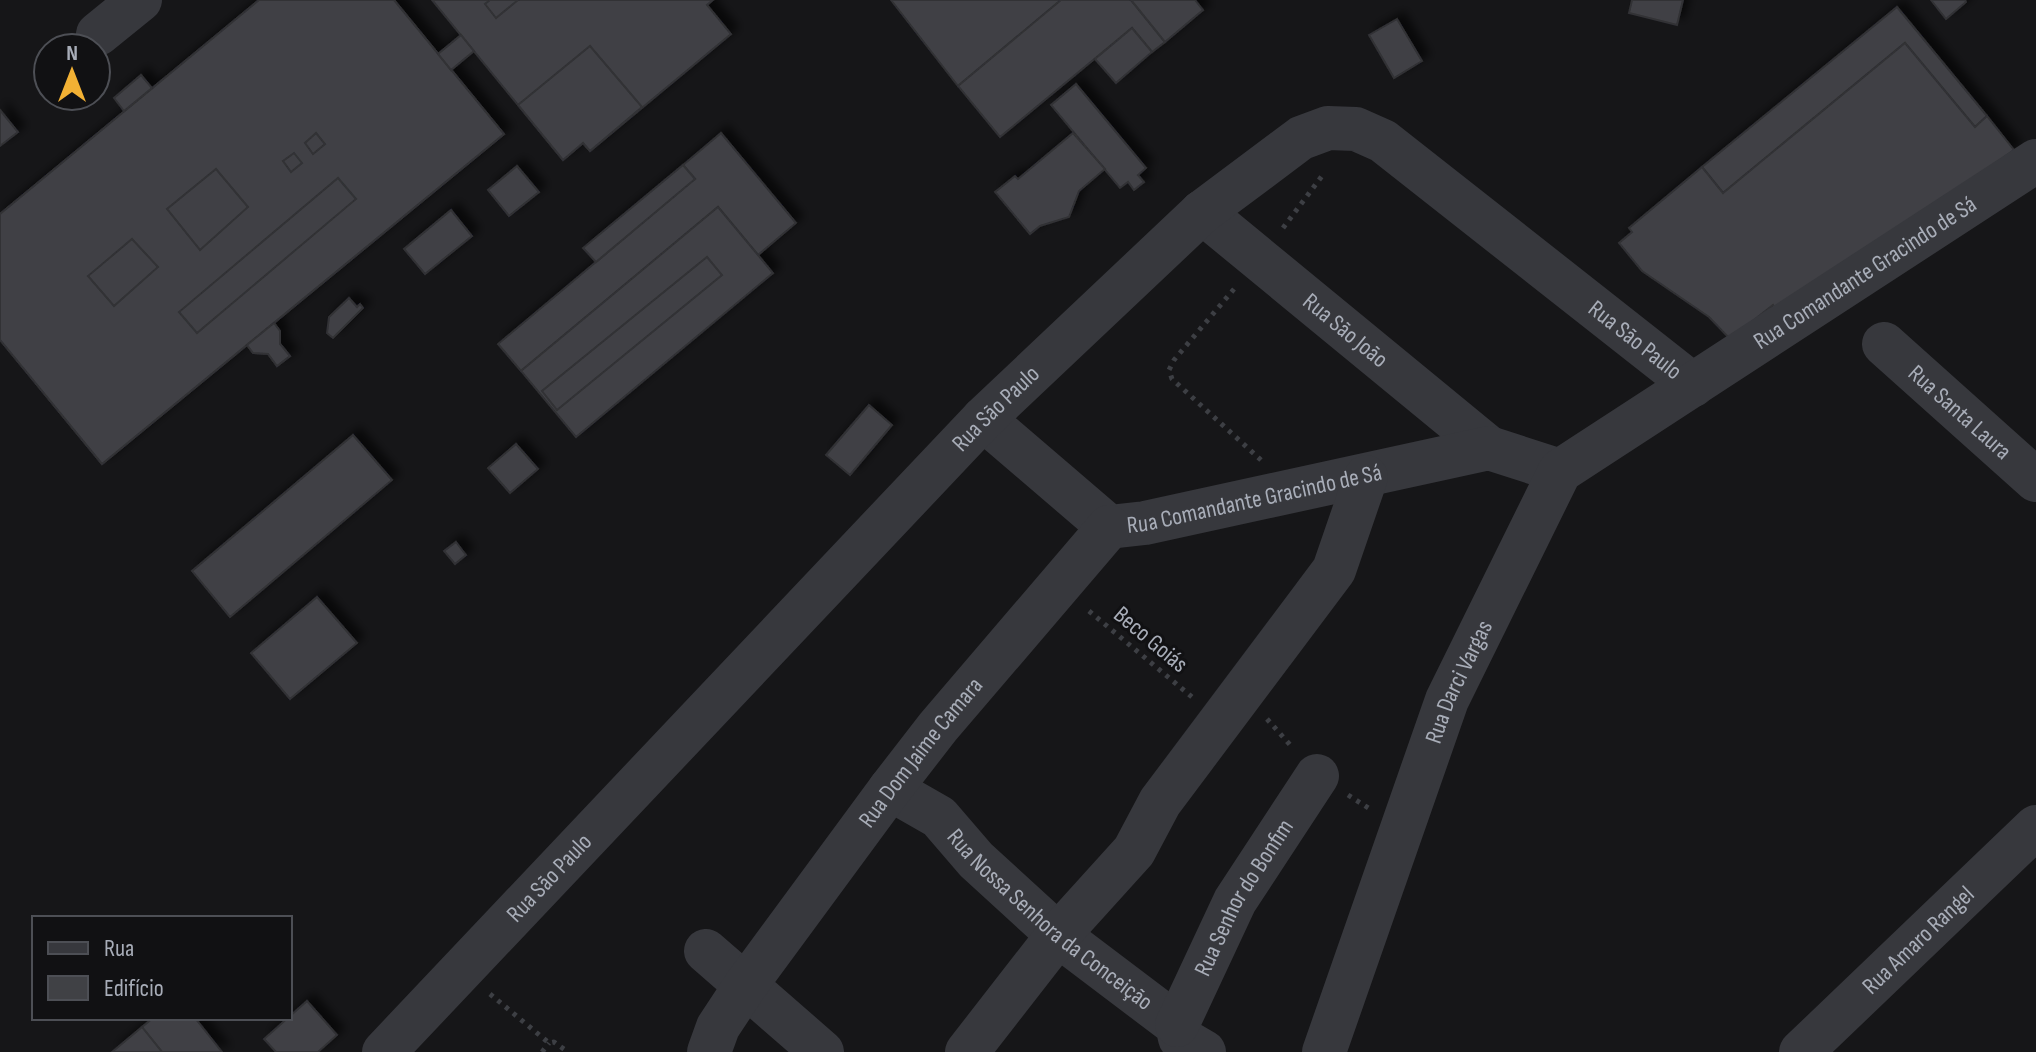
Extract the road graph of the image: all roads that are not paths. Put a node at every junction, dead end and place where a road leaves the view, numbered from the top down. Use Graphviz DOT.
graph roads {
  1 [pos="140,0"];
  2 [pos="100,32"];
  3 [pos="2036,161"];
  4 [pos="1202,212"];
  5 [pos="1884,344"];
  6 [pos="1693,385"];
  7 [pos="983,419"];
  8 [pos="1489,448"];
  9 [pos="1560,471"];
  10 [pos="1366,477"];
  11 [pos="2036,480"];
  12 [pos="1109,527"];
  13 [pos="1317,776"];
  14 [pos="890,789"];
  15 [pos="2036,827"];
  16 [pos="1058,935"];
  17 [pos="706,951"];
  18 [pos="745,986"];
  19 [pos="1183,1042"];
  20 [pos="384,1052"];
  21 [pos="709,1052"];
  22 [pos="822,1052"];
  23 [pos="967,1052"];
  24 [pos="1324,1052"];
  25 [pos="1801,1052"];
  1 -- 2 [label="street"];
  3 -- 6 [label="street, Rua Comandante Gracindo de Sá"];
  4 -- 6 [label="street, Rua São Paulo"];
  4 -- 7 [label="street, Rua São Paulo"];
  4 -- 8 [label="street, Rua São João"];
  5 -- 11 [label="street, Rua Santa Laura"];
  6 -- 9 [label="street"];
  7 -- 12 [label="street, Rua Comandante Gracindo de Sá"];
  7 -- 20 [label="street, Rua São Paulo"];
  8 -- 9 [label="street"];
  8 -- 10 [label="street, Rua Comandante Gracindo de Sá"];
  9 -- 24 [label="street, Rua Darci Vargas"];
  10 -- 12 [label="street, Rua Comandante Gracindo de Sá"];
  10 -- 16 [label="street"];
  12 -- 14 [label="street, Rua Dom Jaime Camara"];
  13 -- 19 [label="street, Rua Senhor do Bonfim"];
  14 -- 16 [label="street, Rua Nossa Senhora da Conceição"];
  14 -- 18 [label="street, Rua Dom Jaime Camara"];
  15 -- 25 [label="street, Rua Amaro Rangel"];
  16 -- 19 [label="street, Rua Nossa Senhora da Conceição"];
  16 -- 23 [label="street"];
  17 -- 18 [label="street"];
  18 -- 21 [label="street, Rua Dom Jaime Camara"];
  18 -- 22 [label="street"];
}
